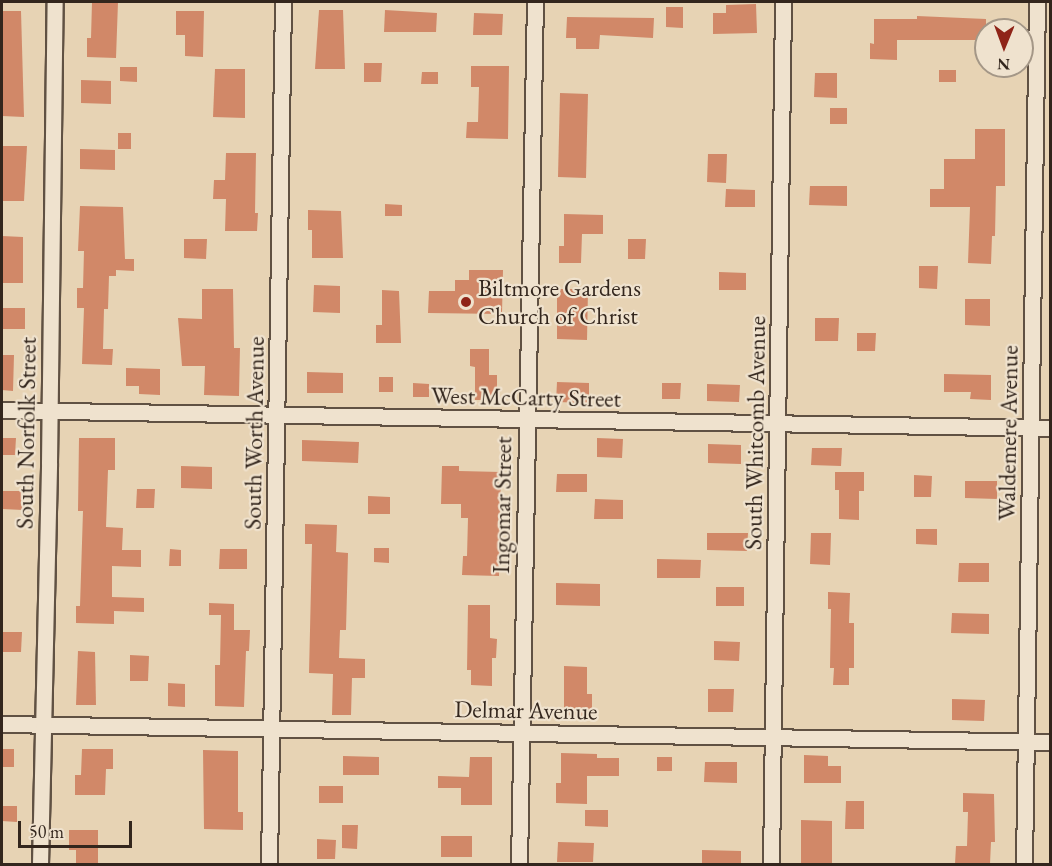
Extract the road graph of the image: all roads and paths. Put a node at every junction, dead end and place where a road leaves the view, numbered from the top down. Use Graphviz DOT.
graph roads {
  1 [pos="55,2"];
  2 [pos="283,2"];
  3 [pos="535,2"];
  4 [pos="783,2"];
  5 [pos="1037,2"];
  6 [pos="2,410"];
  7 [pos="49,411"];
  8 [pos="276,415"];
  9 [pos="526,419"];
  10 [pos="777,423"];
  11 [pos="1030,428"];
  12 [pos="1050,428"];
  13 [pos="2,724"];
  14 [pos="43,724"];
  15 [pos="272,728"];
  16 [pos="521,732"];
  17 [pos="772,736"];
  18 [pos="1026,742"];
  19 [pos="1050,742"];
  20 [pos="40,864"];
  21 [pos="269,864"];
  22 [pos="519,864"];
  23 [pos="771,864"];
  24 [pos="1024,864"];
  1 -- 7 [label="street, South Norfolk Street"];
  2 -- 8 [label="street, South Worth Avenue"];
  3 -- 9 [label="street, Ingomar Street"];
  4 -- 10 [label="street, South Whitcomb Avenue"];
  5 -- 11 [label="street, Waldemere Avenue"];
  6 -- 7 [label="street, West McCarty Street"];
  7 -- 8 [label="street, West McCarty Street"];
  7 -- 14 [label="street, South Norfolk Street"];
  8 -- 9 [label="street, West McCarty Street"];
  8 -- 15 [label="street, South Worth Avenue"];
  9 -- 10 [label="street, West McCarty Street"];
  9 -- 16 [label="street, Ingomar Street"];
  10 -- 11 [label="street, West McCarty Street"];
  10 -- 17 [label="street, South Whitcomb Avenue"];
  11 -- 12 [label="street, West McCarty Street"];
  11 -- 18 [label="street, Waldemere Avenue"];
  13 -- 14 [label="street, Delmar Avenue"];
  14 -- 15 [label="street, Delmar Avenue"];
  14 -- 20 [label="street, South Norfolk Street"];
  15 -- 16 [label="street, Delmar Avenue"];
  15 -- 21 [label="street, South Worth Avenue"];
  16 -- 17 [label="street, Delmar Avenue"];
  16 -- 22 [label="street, Ingomar Street"];
  17 -- 18 [label="street, Delmar Avenue"];
  17 -- 23 [label="street, South Whitcomb Avenue"];
  18 -- 19 [label="street, Delmar Avenue"];
  18 -- 24 [label="street, Waldemere Avenue"];
}
